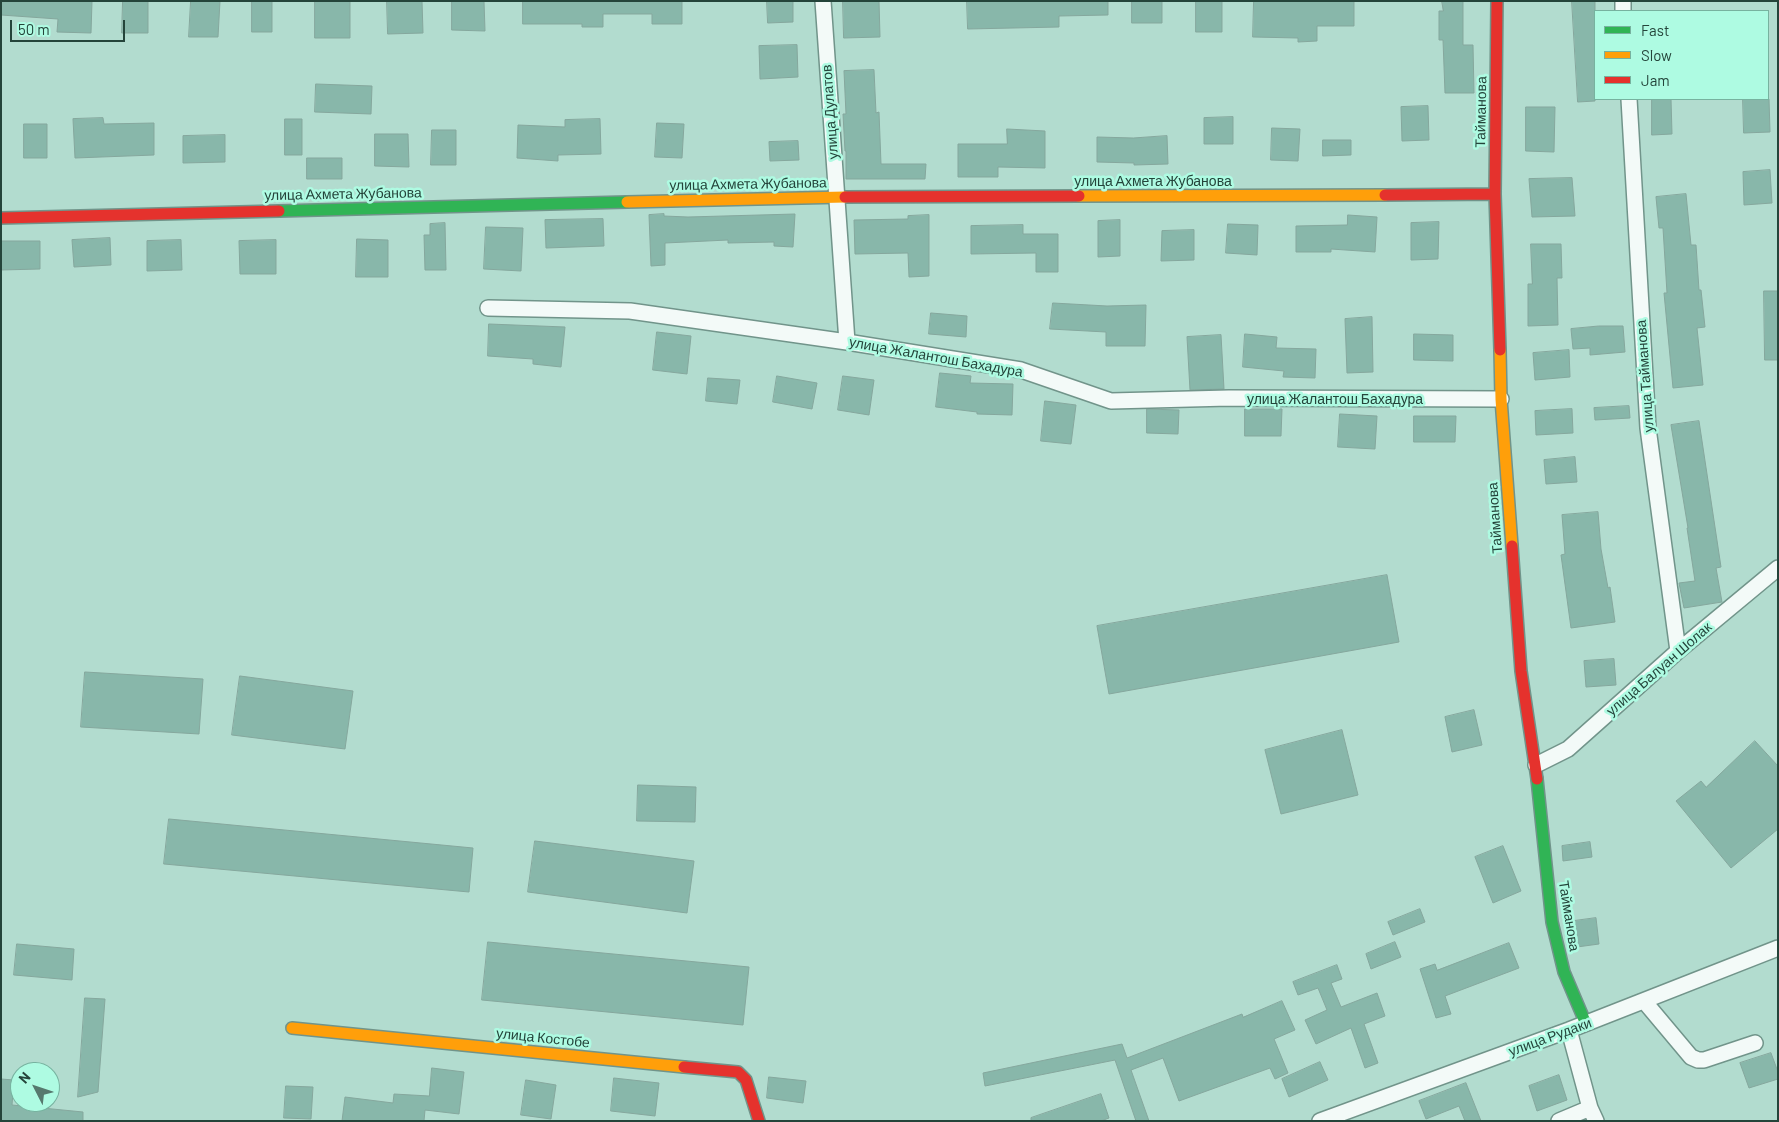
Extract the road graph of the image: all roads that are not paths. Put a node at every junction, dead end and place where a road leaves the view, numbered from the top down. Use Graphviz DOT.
graph roads {
  1 [pos="823,1"];
  2 [pos="1497,1"];
  3 [pos="1628,100"];
  4 [pos="1495,194"];
  5 [pos="836,197"];
  6 [pos="1,218"];
  7 [pos="488,308"];
  8 [pos="847,342"];
  9 [pos="1501,399"];
  10 [pos="1778,568"];
  11 [pos="1678,651"];
  12 [pos="1536,765"];
  13 [pos="1778,948"];
  14 [pos="1644,1001"];
  15 [pos="1586,1024"];
  16 [pos="292,1028"];
  17 [pos="1569,1030"];
  18 [pos="1755,1043"];
  19 [pos="1593,1114"];
  20 [pos="759,1121"];
  21 [pos="1320,1121"];
  22 [pos="1559,1121"];
  1 -- 5 [label="street, улица Дулатов"];
  2 -- 4 [label="street, Тайманова"];
  3 -- 11 [label="street, улица Тайманова"];
  4 -- 5 [label="street, улица Ахмета Жубанова"];
  4 -- 9 [label="street, Тайманова"];
  5 -- 6 [label="street, улица Ахмета Жубанова"];
  5 -- 8 [label="street, улица Дулатов"];
  7 -- 8 [label="street, улица Жалантош Бахадура"];
  8 -- 9 [label="street, улица Жалантош Бахадура"];
  9 -- 12 [label="street, Тайманова"];
  10 -- 11 [label="street, улица Балуан Шолак"];
  11 -- 12 [label="street, улица Балуан Шолак"];
  12 -- 15 [label="street, Тайманова"];
  13 -- 14 [label="street, улица Рудаки"];
  14 -- 15 [label="street, улица Рудаки"];
  14 -- 18 [label="street"];
  15 -- 17 [label="street, улица Рудаки"];
  16 -- 20 [label="street, улица Костобе"];
  17 -- 19 [label="street"];
  17 -- 21 [label="street, улица Рудаки"];
  19 -- 22 [label="street"];
}
